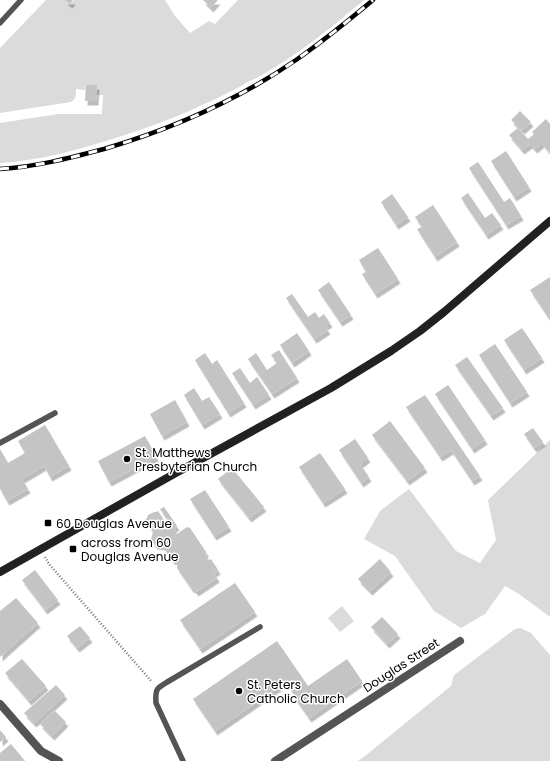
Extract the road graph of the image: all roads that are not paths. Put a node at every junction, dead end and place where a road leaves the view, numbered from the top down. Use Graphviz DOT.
graph roads {
  1 [pos="21,0"];
  2 [pos="0,23"];
  3 [pos="550,221"];
  4 [pos="55,413"];
  5 [pos="0,443"];
  6 [pos="0,572"];
  7 [pos="260,627"];
  8 [pos="460,641"];
  9 [pos="0,704"];
  10 [pos="59,761"];
  11 [pos="183,761"];
  12 [pos="274,761"];
  1 -- 2 [label="lane"];
  3 -- 6 [label="street"];
  4 -- 5 [label="lane"];
  7 -- 11 [label="lane"];
  8 -- 12 [label="street, Douglas Street"];
  9 -- 10 [label="street"];
}
